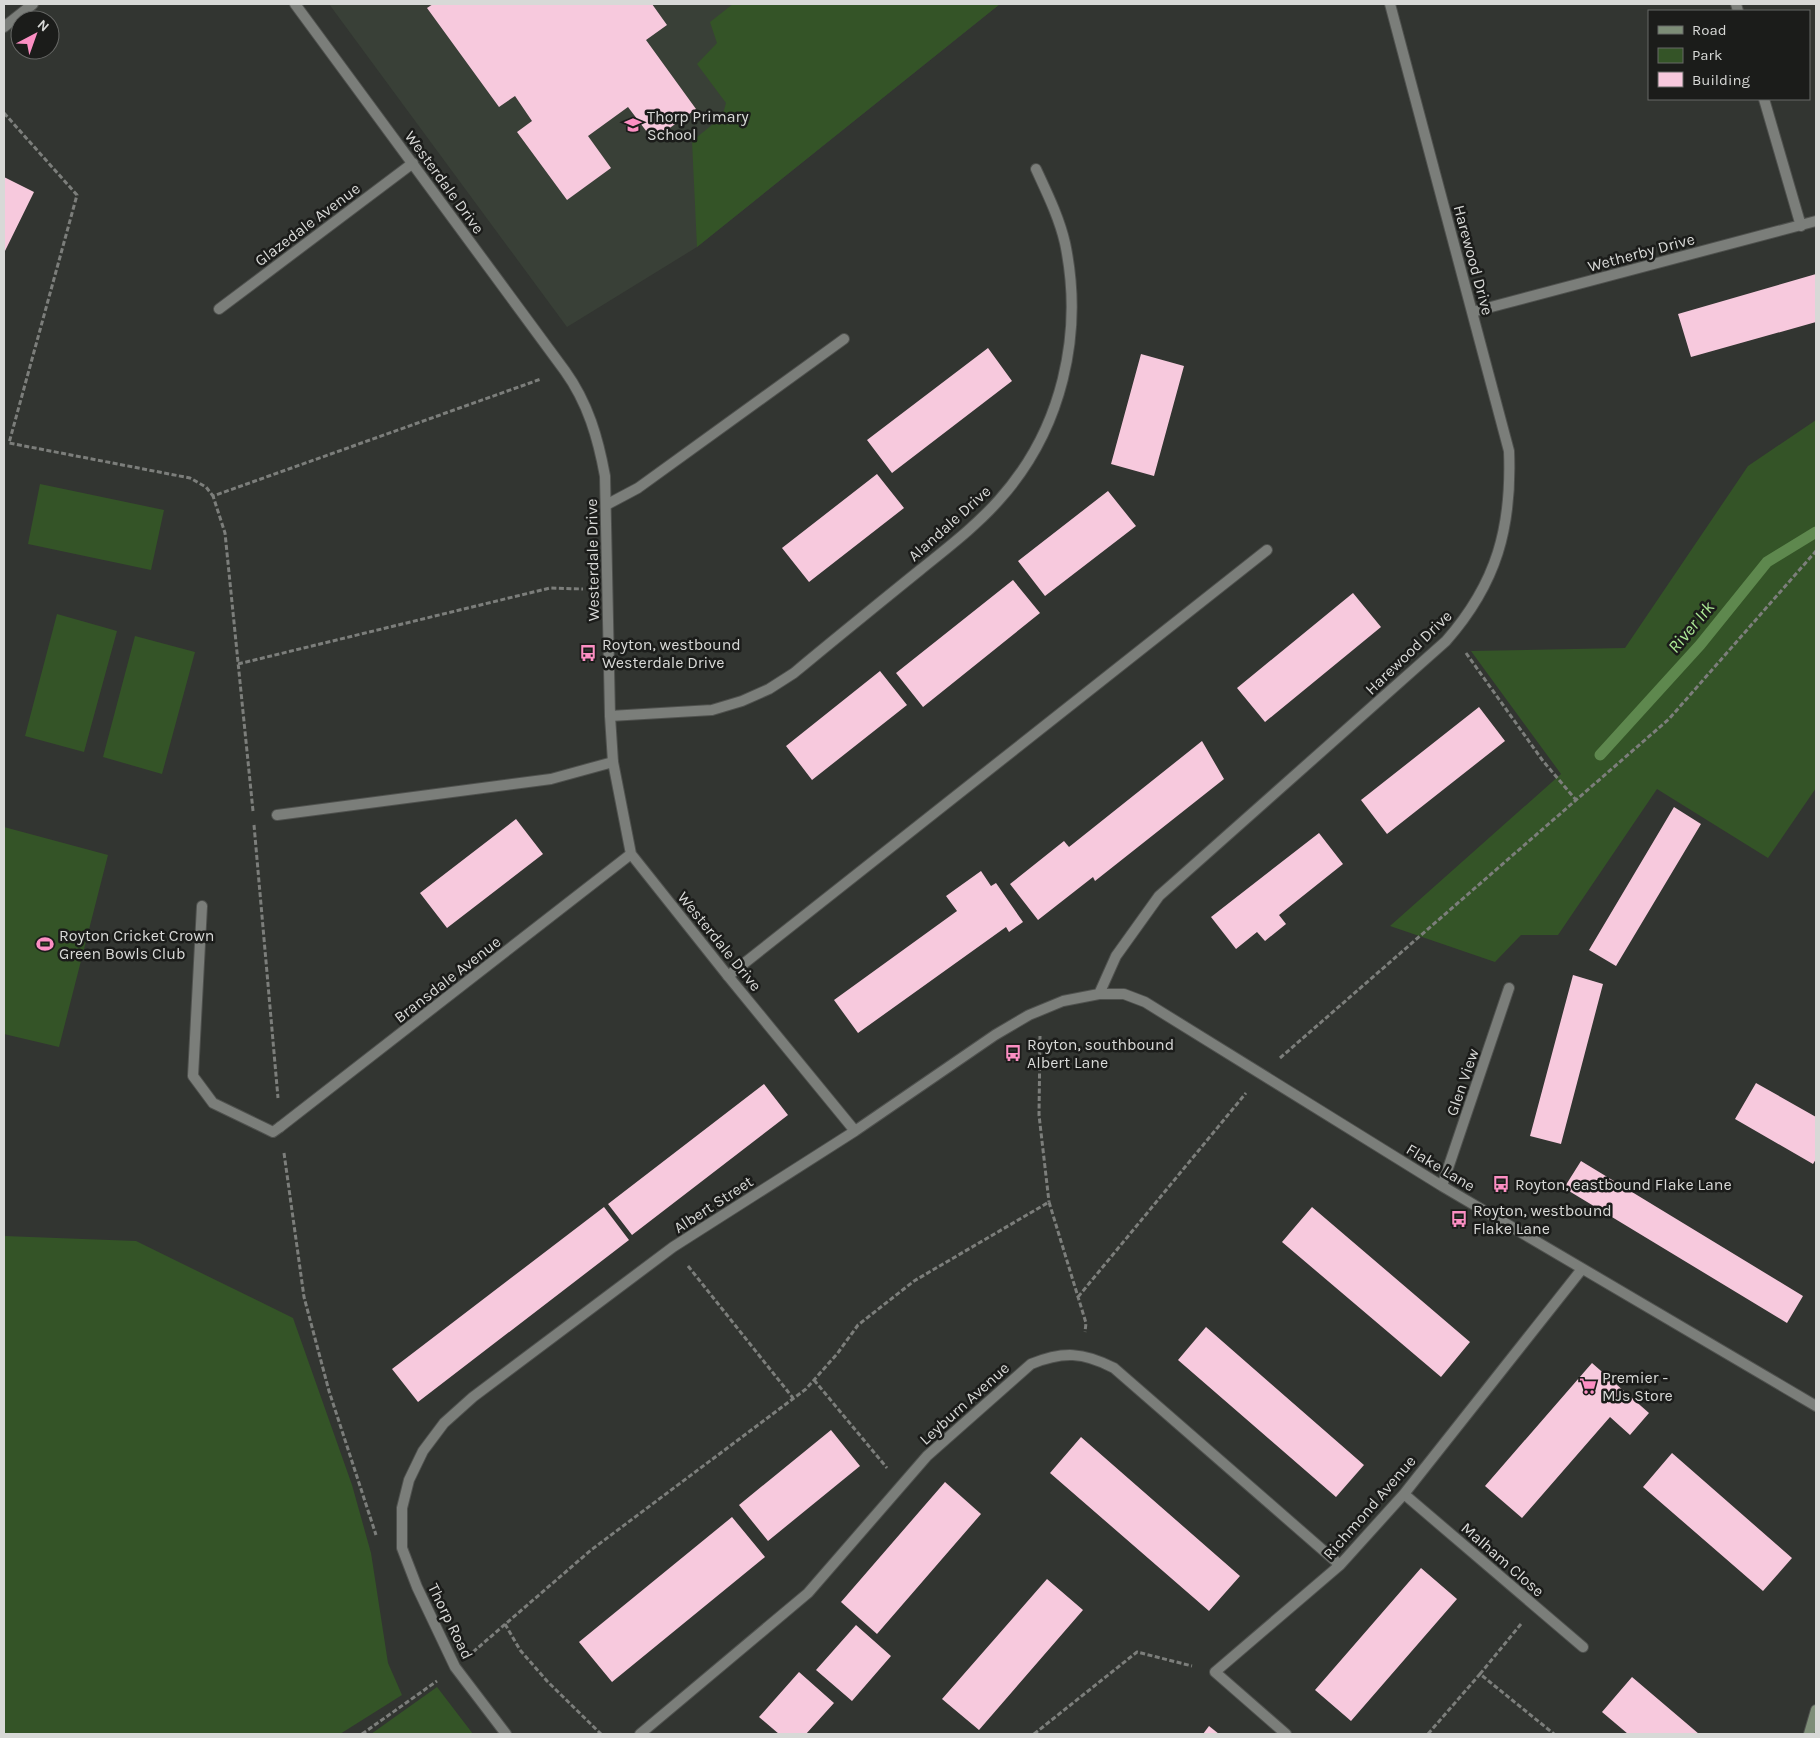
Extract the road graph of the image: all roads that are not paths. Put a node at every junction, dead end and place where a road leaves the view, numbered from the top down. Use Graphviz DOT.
graph roads {
  1 [pos="33,4"];
  2 [pos="295,4"];
  3 [pos="1390,4"];
  4 [pos="4,27"];
  5 [pos="1764,100"];
  6 [pos="413,164"];
  7 [pos="1036,169"];
  8 [pos="1816,221"];
  9 [pos="1801,226"];
  10 [pos="219,309"];
  11 [pos="1472,312"];
  12 [pos="844,338"];
  13 [pos="606,505"];
  14 [pos="1267,550"];
  15 [pos="610,716"];
  16 [pos="613,762"];
  17 [pos="278,815"];
  18 [pos="631,854"];
  19 [pos="202,906"];
  20 [pos="728,976"];
  21 [pos="1509,988"];
  22 [pos="1099,994"];
  23 [pos="855,1130"];
  24 [pos="1442,1186"];
  25 [pos="1582,1269"];
  26 [pos="1816,1406"];
  27 [pos="1404,1494"];
  28 [pos="402,1508"];
  29 [pos="1340,1565"];
  30 [pos="1583,1648"];
  31 [pos="1816,1710"];
  32 [pos="506,1734"];
  33 [pos="640,1734"];
  34 [pos="1286,1734"];
  35 [pos="1809,1734"];
  1 -- 4 [label="street"];
  2 -- 6 [label="street, Westerdale Drive"];
  3 -- 11 [label="street, Harewood Drive"];
  5 -- 9 [label="street"];
  6 -- 10 [label="street, Glazedale Avenue"];
  6 -- 13 [label="street, Westerdale Drive"];
  7 -- 15 [label="street, Alandale Drive"];
  8 -- 9 [label="street, Wetherby Drive"];
  9 -- 11 [label="street, Wetherby Drive"];
  11 -- 22 [label="street, Harewood Drive"];
  12 -- 13 [label="street"];
  13 -- 15 [label="street, Westerdale Drive"];
  14 -- 20 [label="street"];
  15 -- 16 [label="street, Westerdale Drive"];
  16 -- 17 [label="street"];
  16 -- 18 [label="street, Westerdale Drive"];
  18 -- 19 [label="street, Bransdale Avenue"];
  18 -- 20 [label="street, Westerdale Drive"];
  20 -- 23 [label="street, Westerdale Drive"];
  21 -- 24 [label="street, Glen View"];
  22 -- 23 [label="street, Albert Street"];
  22 -- 24 [label="street, Flake Lane"];
  23 -- 28 [label="street, Albert Street"];
  24 -- 25 [label="street, Flake Lane"];
  25 -- 26 [label="street, Flake Lane"];
  25 -- 27 [label="street, Richmond Avenue"];
  27 -- 29 [label="street, Richmond Avenue"];
  27 -- 30 [label="street, Malham Close"];
  28 -- 32 [label="street, Thorp Road"];
  29 -- 33 [label="street, Leyburn Avenue"];
  29 -- 34 [label="street, Richmond Avenue"];
  31 -- 35 [label="street"];
}
